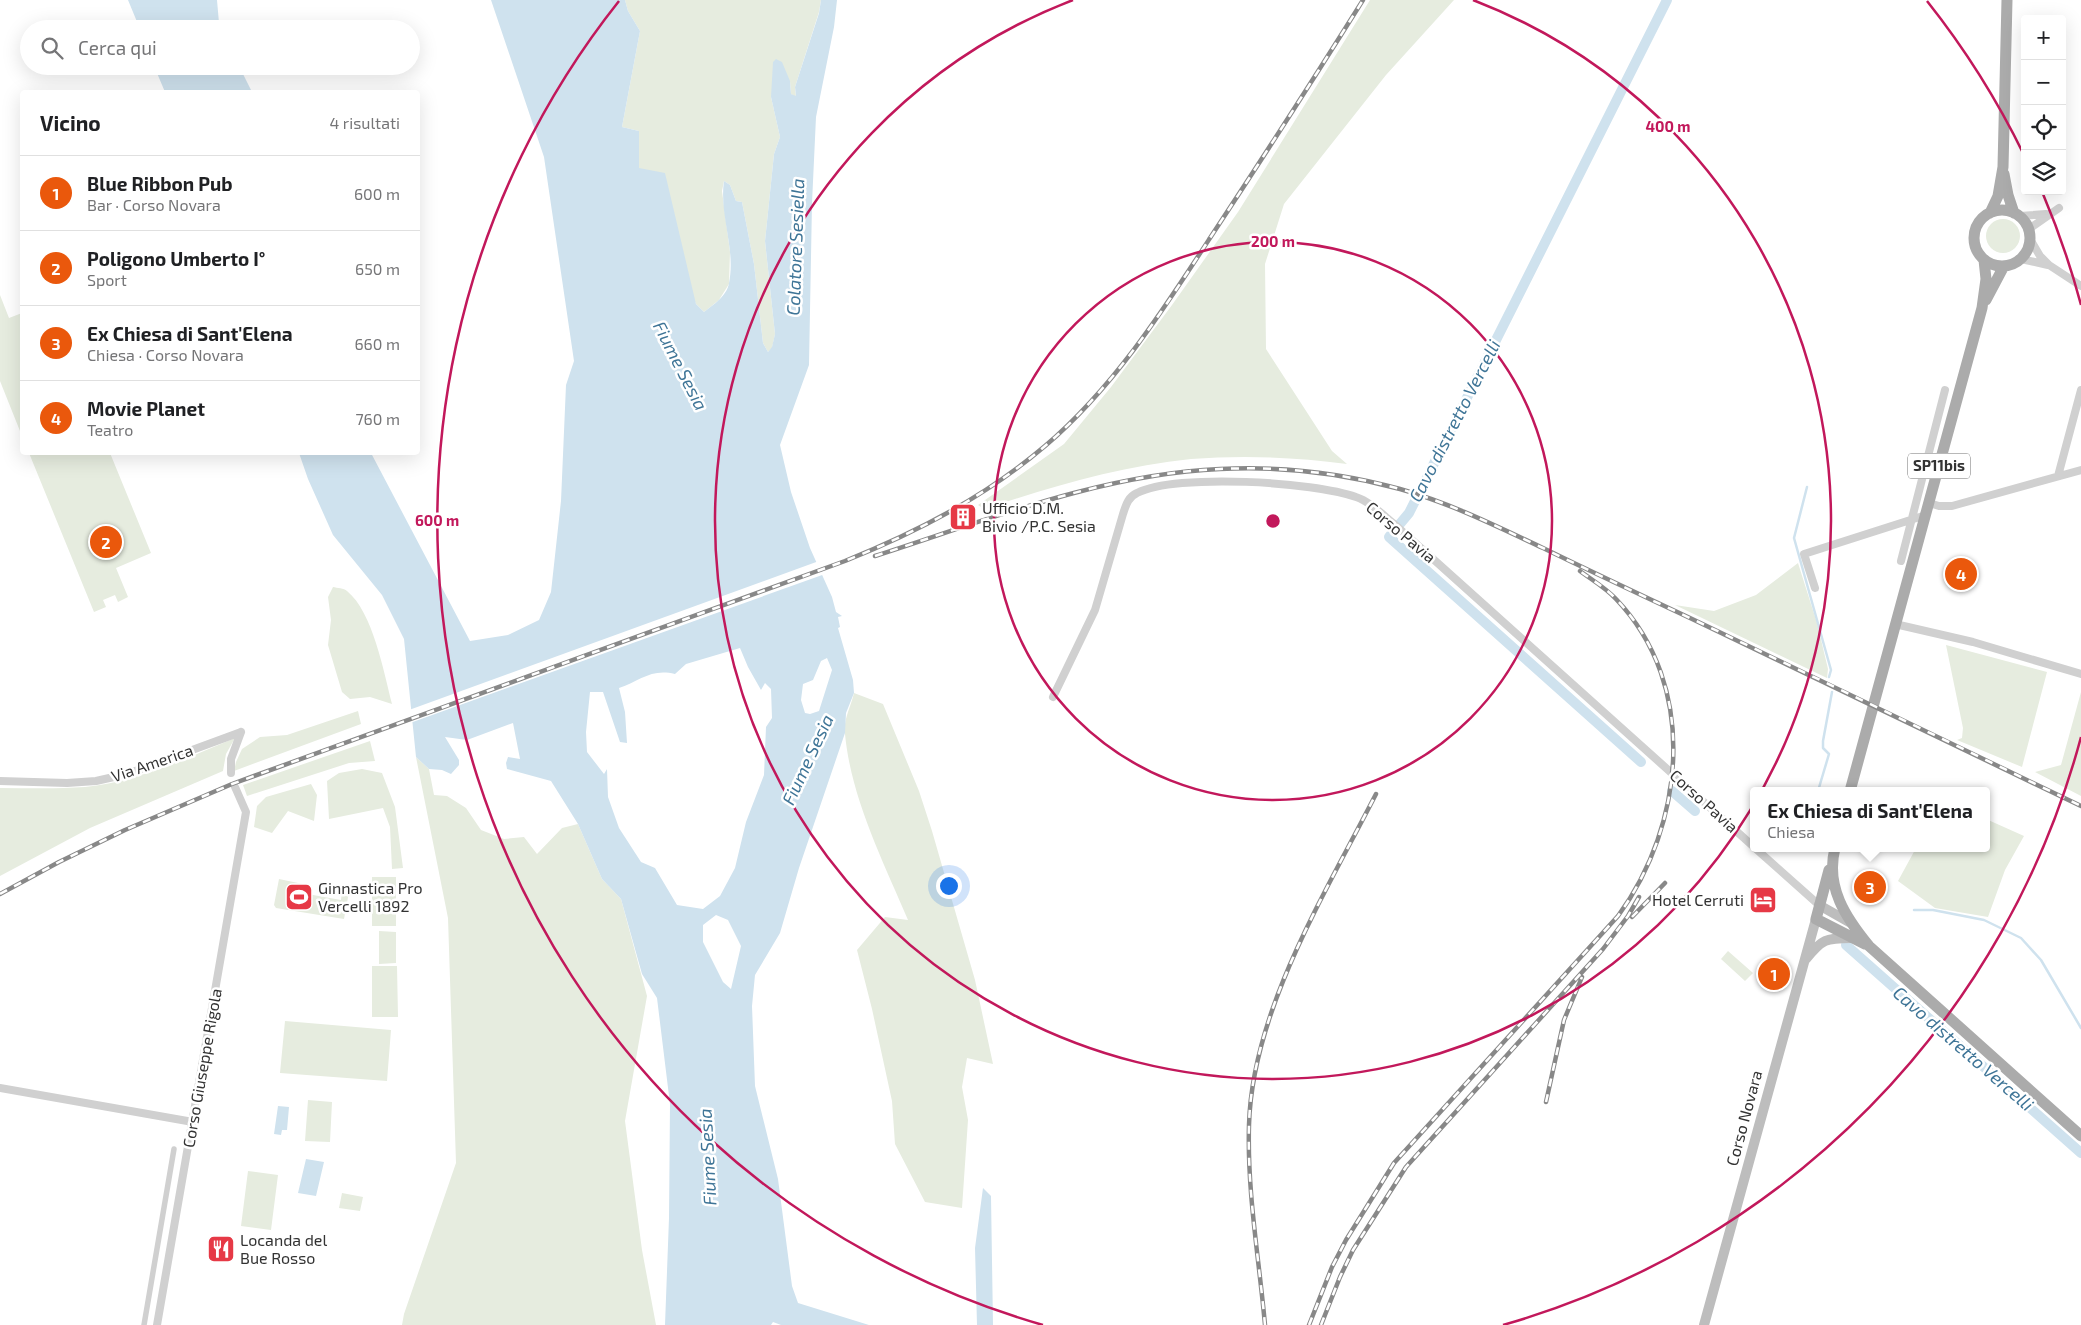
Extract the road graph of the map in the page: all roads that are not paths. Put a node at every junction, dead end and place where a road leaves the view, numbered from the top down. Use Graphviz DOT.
graph roads {
  1 [pos="2007,0"];
  2 [pos="2003,167"];
  3 [pos="2059,208"];
  4 [pos="1990,213"];
  5 [pos="2048,214"];
  6 [pos="2017,215"];
  7 [pos="2030,234"];
  8 [pos="2021,259"];
  9 [pos="1984,260"];
  10 [pos="2004,266"];
  11 [pos="2049,266"];
  12 [pos="2081,286"];
  13 [pos="1982,308"];
  14 [pos="1945,390"];
  15 [pos="2081,390"];
  16 [pos="2081,470"];
  17 [pos="2058,476"];
  18 [pos="1929,503"];
  19 [pos="1926,515"];
  20 [pos="1912,520"];
  21 [pos="1901,561"];
  22 [pos="1815,588"];
  23 [pos="1895,624"];
  24 [pos="2081,674"];
  25 [pos="1053,697"];
  26 [pos="231,773"];
  27 [pos="0,781"];
  28 [pos="235,787"];
  29 [pos="1851,787"];
  30 [pos="1750,843"];
  31 [pos="1761,852"];
  32 [pos="1834,853"];
  33 [pos="1819,905"];
  34 [pos="1816,919"];
  35 [pos="1850,922"];
  36 [pos="1852,938"];
  37 [pos="1869,946"];
  38 [pos="1804,962"];
  39 [pos="0,1088"];
  40 [pos="193,1122"];
  41 [pos="2081,1136"];
  42 [pos="174,1149"];
  43 [pos="144,1325"];
  44 [pos="157,1325"];
  45 [pos="1704,1325"];
  1 -- 2 [label="main road, SP11bis"];
  2 -- 4 [label="main road, SP11bis"];
  2 -- 6 [label="main road, SP11bis"];
  3 -- 5 [label="street"];
  4 -- 6 [label="main road"];
  4 -- 9 [label="main road, SP11bis"];
  5 -- 6 [label="street"];
  5 -- 7 [label="street"];
  6 -- 7 [label="main road, SP11bis"];
  7 -- 8 [label="main road"];
  7 -- 11 [label="street"];
  8 -- 10 [label="main road"];
  8 -- 11 [label="street"];
  9 -- 10 [label="main road"];
  9 -- 13 [label="main road, SP11bis"];
  10 -- 13 [label="main road, SP11bis"];
  11 -- 12 [label="street"];
  13 -- 18 [label="main road, SP11bis"];
  14 -- 20 [label="street"];
  15 -- 17 [label="street"];
  16 -- 17 [label="street"];
  17 -- 18 [label="street"];
  18 -- 19 [label="main road, SP11bis"];
  19 -- 20 [label="street"];
  19 -- 23 [label="main road, SP11bis"];
  20 -- 21 [label="street"];
  20 -- 22 [label="street"];
  23 -- 24 [label="street"];
  23 -- 29 [label="main road, SP11bis"];
  25 -- 30 [label="street, Corso Pavia"];
  26 -- 27 [label="street, Via America"];
  28 -- 40 [label="street, Corso Giuseppe Rigola"];
  31 -- 33 [label="street, Corso Pavia"];
  32 -- 33 [label="main road"];
  32 -- 35 [label="main road"];
  33 -- 34 [label="main road"];
  33 -- 35 [label="main road"];
  34 -- 36 [label="main road"];
  34 -- 38 [label="main road, Corso Novara"];
  35 -- 37 [label="main road"];
  36 -- 37 [label="main road"];
  36 -- 38 [label="main road"];
  37 -- 41 [label="main road"];
  38 -- 45 [label="main road, Corso Novara"];
  39 -- 40 [label="street"];
  40 -- 44 [label="street, Corso Giuseppe Rigola"];
  42 -- 43 [label="street"];
}
